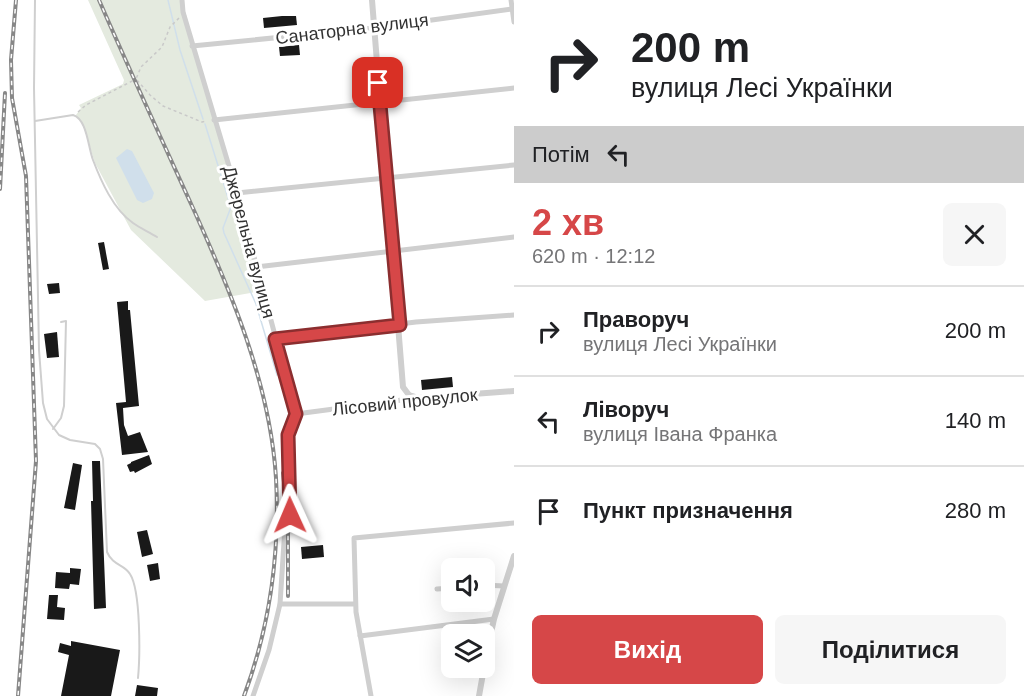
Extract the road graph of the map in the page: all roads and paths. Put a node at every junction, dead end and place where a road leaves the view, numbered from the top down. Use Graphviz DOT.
graph roads {
  1 [pos="35,0"];
  2 [pos="182,0"];
  3 [pos="372,0"];
  4 [pos="511,0"];
  5 [pos="512,9"];
  6 [pos="514,22"];
  7 [pos="173,24"];
  8 [pos="374,28"];
  9 [pos="192,46"];
  10 [pos="136,79"];
  11 [pos="514,88"];
  12 [pos="380,101"];
  13 [pos="76,115"];
  14 [pos="214,120"];
  15 [pos="35,121"];
  16 [pos="514,165"];
  17 [pos="386,178"];
  18 [pos="237,193"];
  19 [pos="157,237"];
  20 [pos="514,237"];
  21 [pos="393,251"];
  22 [pos="256,267"];
  23 [pos="514,315"];
  24 [pos="61,322"];
  25 [pos="400,325"];
  26 [pos="275,339"];
  27 [pos="514,391"];
  28 [pos="419,398"];
  29 [pos="296,414"];
  30 [pos="53,429"];
  31 [pos="514,523"];
  32 [pos="513,560"];
  33 [pos="495,585"];
  34 [pos="504,585"];
  35 [pos="437,589"];
  36 [pos="441,589"];
  37 [pos="280,604"];
  38 [pos="355,604"];
  39 [pos="495,619"];
  40 [pos="494,624"];
  41 [pos="360,636"];
  42 [pos="138,678"];
  43 [pos="482,678"];
  44 [pos="253,696"];
  45 [pos="371,696"];
  46 [pos="479,696"];
  1 -- 15 [label="lane"];
  2 -- 9 [label="street, Джерельна вулиця"];
  3 -- 8 [label="street"];
  4 -- 5 [label="street"];
  5 -- 6 [label="street"];
  5 -- 8 [label="street, Санаторна вулиця"];
  7 -- 10 [label="path"];
  8 -- 9 [label="street, Санаторна вулиця"];
  8 -- 12 [label="street"];
  9 -- 14 [label="street, Джерельна вулиця"];
  10 -- 13 [label="path"];
  10 -- 14 [label="path"];
  11 -- 12 [label="street"];
  12 -- 14 [label="street"];
  12 -- 17 [label="street"];
  13 -- 15 [label="lane"];
  13 -- 19 [label="lane"];
  14 -- 18 [label="street, Джерельна вулиця"];
  15 -- 30 [label="lane"];
  16 -- 17 [label="street"];
  17 -- 18 [label="street"];
  17 -- 21 [label="street"];
  18 -- 22 [label="street, Джерельна вулиця"];
  20 -- 21 [label="street"];
  21 -- 22 [label="street"];
  21 -- 25 [label="street"];
  22 -- 26 [label="street, Джерельна вулиця"];
  23 -- 25 [label="street"];
  24 -- 30 [label="lane"];
  25 -- 26 [label="street"];
  25 -- 28 [label="street"];
  26 -- 29 [label="street, Джерельна вулиця"];
  27 -- 28 [label="street, Лісовий провулок"];
  28 -- 29 [label="street, Лісовий провулок"];
  29 -- 37 [label="street"];
  30 -- 42 [label="lane"];
  31 -- 38 [label="street"];
  32 -- 34 [label="street"];
  33 -- 34 [label="street"];
  34 -- 39 [label="street"];
  35 -- 36 [label="street"];
  37 -- 38 [label="street"];
  37 -- 44 [label="street"];
  38 -- 41 [label="street"];
  39 -- 40 [label="street"];
  39 -- 41 [label="street"];
  41 -- 45 [label="street"];
  43 -- 46 [label="street"];
}
